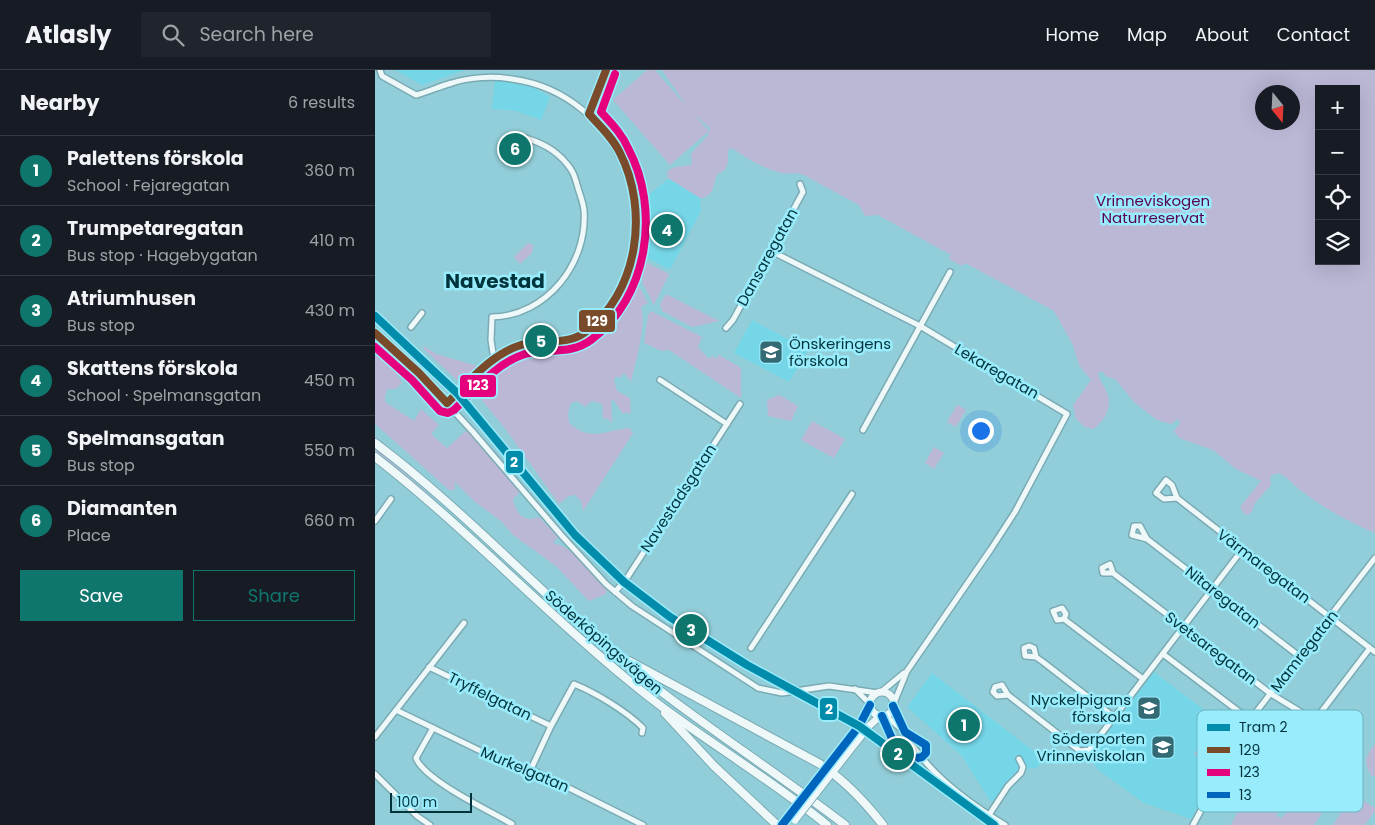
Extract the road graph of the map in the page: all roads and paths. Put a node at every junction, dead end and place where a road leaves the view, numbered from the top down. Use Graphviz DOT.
graph roads {
  1 [pos="380,70"];
  2 [pos="522,137"];
  3 [pos="800,184"];
  4 [pos="771,251"];
  5 [pos="950,272"];
  6 [pos="422,313"];
  7 [pos="920,326"];
  8 [pos="411,328"];
  9 [pos="726,328"];
  10 [pos="375,333"];
  11 [pos="494,360"];
  12 [pos="660,380"];
  13 [pos="447,403"];
  14 [pos="740,404"];
  15 [pos="727,424"];
  16 [pos="863,430"];
  17 [pos="375,443"];
  18 [pos="375,457"];
  19 [pos="852,494"];
  20 [pos="1177,498"];
  21 [pos="391,499"];
  22 [pos="375,521"];
  23 [pos="1147,539"];
  24 [pos="1242,550"];
  25 [pos="1375,558"];
  26 [pos="1113,573"];
  27 [pos="1213,589"];
  28 [pos="615,592"];
  29 [pos="1331,616"];
  30 [pos="1064,619"];
  31 [pos="464,623"];
  32 [pos="1184,627"];
  33 [pos="751,648"];
  34 [pos="1370,648"];
  35 [pos="608,649"];
  36 [pos="1375,652"];
  37 [pos="1163,654"];
  38 [pos="1299,656"];
  39 [pos="1036,657"];
  40 [pos="429,667"];
  41 [pos="907,671"];
  42 [pos="1143,679"];
  43 [pos="854,688"];
  44 [pos="880,692"];
  45 [pos="1271,694"];
  46 [pos="1008,695"];
  47 [pos="653,701"];
  48 [pos="870,704"];
  49 [pos="893,704"];
  50 [pos="396,710"];
  51 [pos="1237,710"];
  52 [pos="1258,710"];
  53 [pos="1298,710"];
  54 [pos="1323,710"];
  55 [pos="883,716"];
  56 [pos="1114,717"];
  57 [pos="551,726"];
  58 [pos="433,728"];
  59 [pos="905,732"];
  60 [pos="642,733"];
  61 [pos="375,737"];
  62 [pos="1019,759"];
  63 [pos="531,769"];
  64 [pos="829,770"];
  65 [pos="375,774"];
  66 [pos="1200,812"];
  67 [pos="989,815"];
  68 [pos="792,820"];
  69 [pos="512,824"];
  70 [pos="430,825"];
  71 [pos="643,825"];
  72 [pos="777,825"];
  73 [pos="782,825"];
  74 [pos="827,825"];
  75 [pos="845,825"];
  76 [pos="883,825"];
  77 [pos="1005,825"];
  78 [pos="1193,825"];
  1 -- 11 [label="street"];
  2 -- 11 [label="street"];
  3 -- 4 [label="street, Dansaregatan"];
  4 -- 7 [label="street, Lekaregatan"];
  4 -- 9 [label="street, Dansaregatan"];
  5 -- 7 [label="street"];
  6 -- 8 [label="street"];
  7 -- 16 [label="street"];
  7 -- 41 [label="street, Lekaregatan"];
  10 -- 13 [label="street"];
  11 -- 13 [label="street"];
  12 -- 15 [label="street"];
  13 -- 28 [label="street"];
  14 -- 15 [label="street, Navestadsgatan"];
  15 -- 28 [label="street, Navestadsgatan"];
  17 -- 35 [label="highway, Söderköpingsvägen"];
  18 -- 47 [label="highway, Söderköpingsvägen"];
  19 -- 33 [label="street"];
  20 -- 24 [label="street, Värmaregatan"];
  21 -- 22 [label="street"];
  23 -- 27 [label="street, Nitaregatan"];
  24 -- 27 [label="street"];
  24 -- 29 [label="street, Värmaregatan"];
  25 -- 29 [label="street, Mamregatan"];
  26 -- 32 [label="street, Svetsaregatan"];
  27 -- 32 [label="street"];
  27 -- 38 [label="street, Nitaregatan"];
  28 -- 43 [label="street"];
  29 -- 34 [label="street, Värmaregatan"];
  29 -- 38 [label="street, Mamregatan"];
  30 -- 42 [label="street"];
  31 -- 40 [label="street, Tryffelgatan"];
  32 -- 37 [label="street"];
  32 -- 45 [label="street, Svetsaregatan"];
  34 -- 36 [label="street, Värmaregatan"];
  34 -- 54 [label="street"];
  35 -- 64 [label="highway"];
  35 -- 75 [label="highway, Söderköpingsvägen"];
  37 -- 42 [label="street"];
  37 -- 51 [label="street"];
  38 -- 45 [label="street, Mamregatan"];
  39 -- 56 [label="street"];
  40 -- 50 [label="street, Tryffelgatan"];
  40 -- 57 [label="street, Tryffelgatan"];
  41 -- 44 [label="street"];
  41 -- 49 [label="street"];
  42 -- 56 [label="street"];
  43 -- 44 [label="street"];
  43 -- 48 [label="street"];
  44 -- 48 [label="main road"];
  44 -- 49 [label="main road"];
  45 -- 52 [label="street, Mamregatan"];
  45 -- 53 [label="street, Svetsaregatan"];
  46 -- 56 [label="street"];
  47 -- 72 [label="highway"];
  47 -- 74 [label="highway, Söderköpingsvägen"];
  48 -- 55 [label="main road"];
  48 -- 64 [label="main road"];
  49 -- 55 [label="main road"];
  49 -- 59 [label="street"];
  50 -- 58 [label="street, Murkelgatan"];
  50 -- 61 [label="street, Tryffelgatan"];
  55 -- 59 [label="street"];
  55 -- 64 [label="main road"];
  57 -- 60 [label="street"];
  57 -- 63 [label="street"];
  58 -- 63 [label="street, Murkelgatan"];
  58 -- 69 [label="street"];
  59 -- 67 [label="street"];
  62 -- 67 [label="street"];
  63 -- 71 [label="street, Murkelgatan"];
  64 -- 68 [label="main road, bridge"];
  64 -- 76 [label="highway"];
  65 -- 70 [label="street"];
  66 -- 78 [label="street, Mamregatan"];
  67 -- 77 [label="street"];
  68 -- 73 [label="main road"];
}
